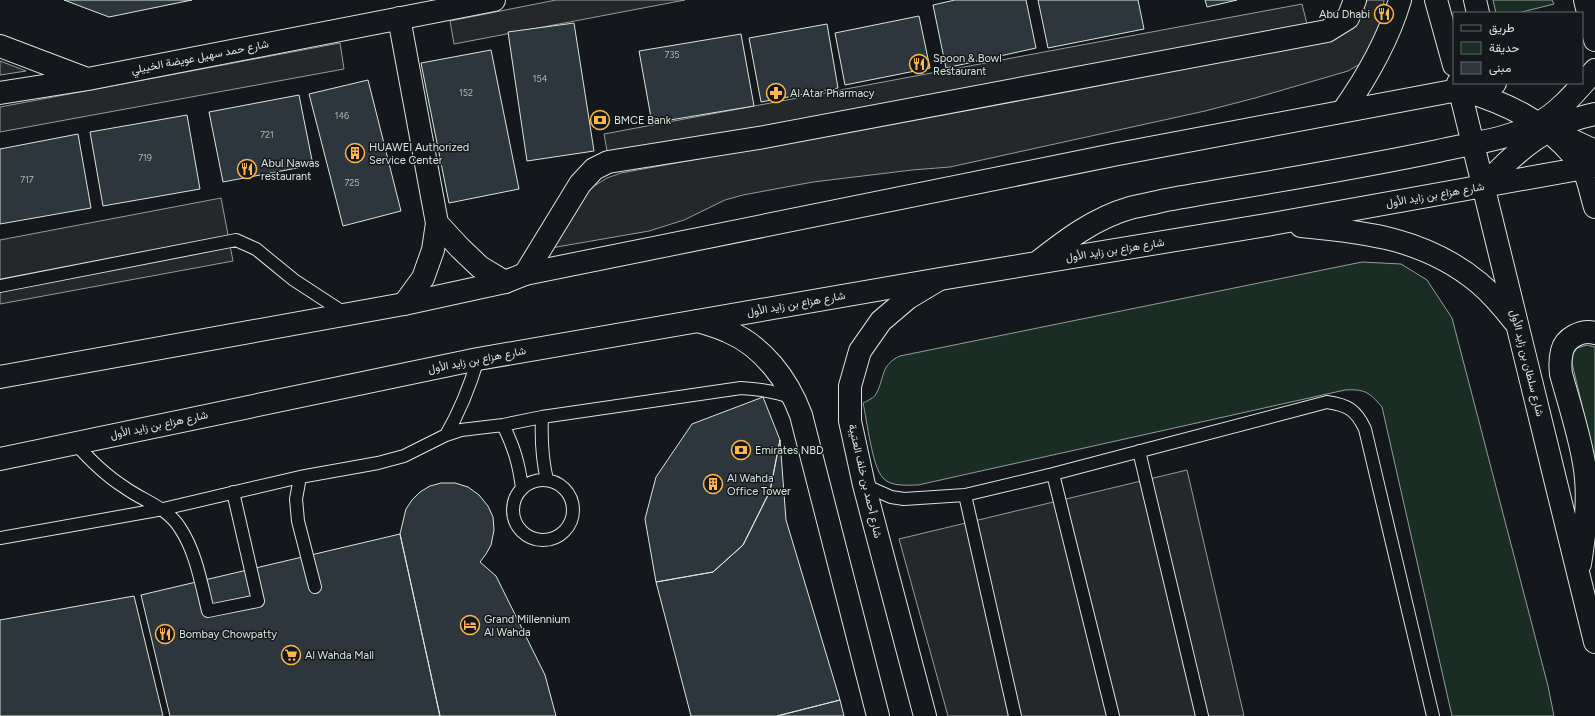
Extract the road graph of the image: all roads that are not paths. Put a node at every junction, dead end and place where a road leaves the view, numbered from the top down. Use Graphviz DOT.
graph roads {
  1 [pos="494,0"];
  2 [pos="1355,0"];
  3 [pos="1400,0"];
  4 [pos="1436,0"];
  5 [pos="1475,0"];
  6 [pos="1585,0"];
  7 [pos="1478,12"];
  8 [pos="399,18"];
  9 [pos="1595,40"];
  10 [pos="0,46"];
  11 [pos="1453,61"];
  12 [pos="1595,65"];
  13 [pos="1583,67"];
  14 [pos="1595,70"];
  15 [pos="88,80"];
  16 [pos="1483,84"];
  17 [pos="1503,84"];
  18 [pos="1459,86"];
  19 [pos="0,93"];
  20 [pos="1343,111"];
  21 [pos="1595,114"];
  22 [pos="1544,126"];
  23 [pos="1473,143"];
  24 [pos="1591,162"];
  25 [pos="1483,186"];
  26 [pos="1595,207"];
  27 [pos="437,223"];
  28 [pos="1272,224"];
  29 [pos="1037,263"];
  30 [pos="525,274"];
  31 [pos="940,279"];
  32 [pos="505,282"];
  33 [pos="0,286"];
  34 [pos="404,304"];
  35 [pos="347,315"];
  36 [pos="698,320"];
  37 [pos="1517,324"];
  38 [pos="1595,333"];
  39 [pos="478,359"];
  40 [pos="0,377"];
  41 [pos="795,399"];
  42 [pos="542,417"];
  43 [pos="503,425"];
  44 [pos="446,435"];
  45 [pos="74,442"];
  46 [pos="1139,452"];
  47 [pos="0,459"];
  48 [pos="1053,474"];
  49 [pos="300,477"];
  50 [pos="546,480"];
  51 [pos="864,485"];
  52 [pos="522,488"];
  53 [pos="233,492"];
  54 [pos="965,495"];
  55 [pos="163,509"];
  56 [pos="0,538"];
  57 [pos="1578,578"];
  58 [pos="315,587"];
  59 [pos="1595,642"];
  60 [pos="878,716"];
  61 [pos="925,716"];
  62 [pos="1015,716"];
  63 [pos="1113,716"];
  64 [pos="1202,716"];
  65 [pos="1433,716"];
  1 -- 8 [label="main road, شارع حمد سهيل عويضة الخييلي"];
  2 -- 30 [label="main road"];
  3 -- 20 [label="main road"];
  4 -- 11 [label="main road"];
  5 -- 7 [label="main road"];
  6 -- 9 [label="main road"];
  8 -- 15 [label="main road, شارع حمد سهيل عويضة الخييلي"];
  8 -- 27 [label="main road"];
  10 -- 15 [label="main road"];
  12 -- 13 [label="main road"];
  14 -- 22 [label="main road"];
  15 -- 19 [label="main road, شارع حمد سهيل عويضة الخييلي"];
  16 -- 18 [label="main road"];
  17 -- 22 [label="main road"];
  18 -- 20 [label="main road"];
  18 -- 22 [label="main road"];
  18 -- 23 [label="main road, شارع سلطان بن زايد الأول"];
  20 -- 30 [label="main road"];
  21 -- 22 [label="main road"];
  22 -- 23 [label="main road"];
  22 -- 24 [label="main road"];
  22 -- 25 [label="main road"];
  23 -- 25 [label="main road, شارع سلطان بن زايد الأول"];
  23 -- 29 [label="main road"];
  24 -- 25 [label="main road, شارع هزاع بن زايد الأول"];
  24 -- 26 [label="main road"];
  25 -- 28 [label="main road, شارع هزاع بن زايد الأول"];
  25 -- 37 [label="main road, شارع سلطان بن زايد الأول"];
  27 -- 32 [label="main road"];
  27 -- 34 [label="main road"];
  28 -- 29 [label="main road, شارع هزاع بن زايد الأول"];
  28 -- 37 [label="main road"];
  29 -- 31 [label="main road, شارع هزاع بن زايد الأول"];
  30 -- 32 [label="main road"];
  31 -- 36 [label="main road, شارع هزاع بن زايد الأول"];
  31 -- 51 [label="main road, شارع أحمد بن خلف العتيبة"];
  32 -- 34 [label="main road"];
  33 -- 35 [label="lane"];
  34 -- 35 [label="main road"];
  35 -- 40 [label="main road"];
  36 -- 39 [label="main road, شارع هزاع بن زايد الأول"];
  36 -- 41 [label="main road"];
  37 -- 57 [label="main road, شارع سلطان بن زايد الأول"];
  38 -- 57 [label="main road"];
  39 -- 44 [label="lane"];
  39 -- 45 [label="main road, شارع هزاع بن زايد الأول"];
  41 -- 42 [label="lane"];
  41 -- 60 [label="main road"];
  42 -- 43 [label="lane"];
  42 -- 50 [label="lane"];
  43 -- 44 [label="lane"];
  43 -- 52 [label="lane"];
  44 -- 49 [label="lane"];
  45 -- 47 [label="main road, شارع هزاع بن زايد الأول"];
  45 -- 55 [label="lane"];
  46 -- 48 [label="lane"];
  46 -- 64 [label="lane"];
  46 -- 65 [label="lane"];
  48 -- 54 [label="lane"];
  48 -- 63 [label="lane"];
  49 -- 53 [label="lane"];
  49 -- 58 [label="lane"];
  50 -- 52 [label="lane"];
  50 -- 52 [label="lane"];
  51 -- 54 [label="lane"];
  51 -- 61 [label="main road, شارع أحمد بن خلف العتيبة"];
  53 -- 55 [label="lane"];
  53 -- 55 [label="lane"];
  54 -- 62 [label="lane"];
  55 -- 56 [label="lane"];
  57 -- 59 [label="main road, شارع سلطان بن زايد الأول"];
}
